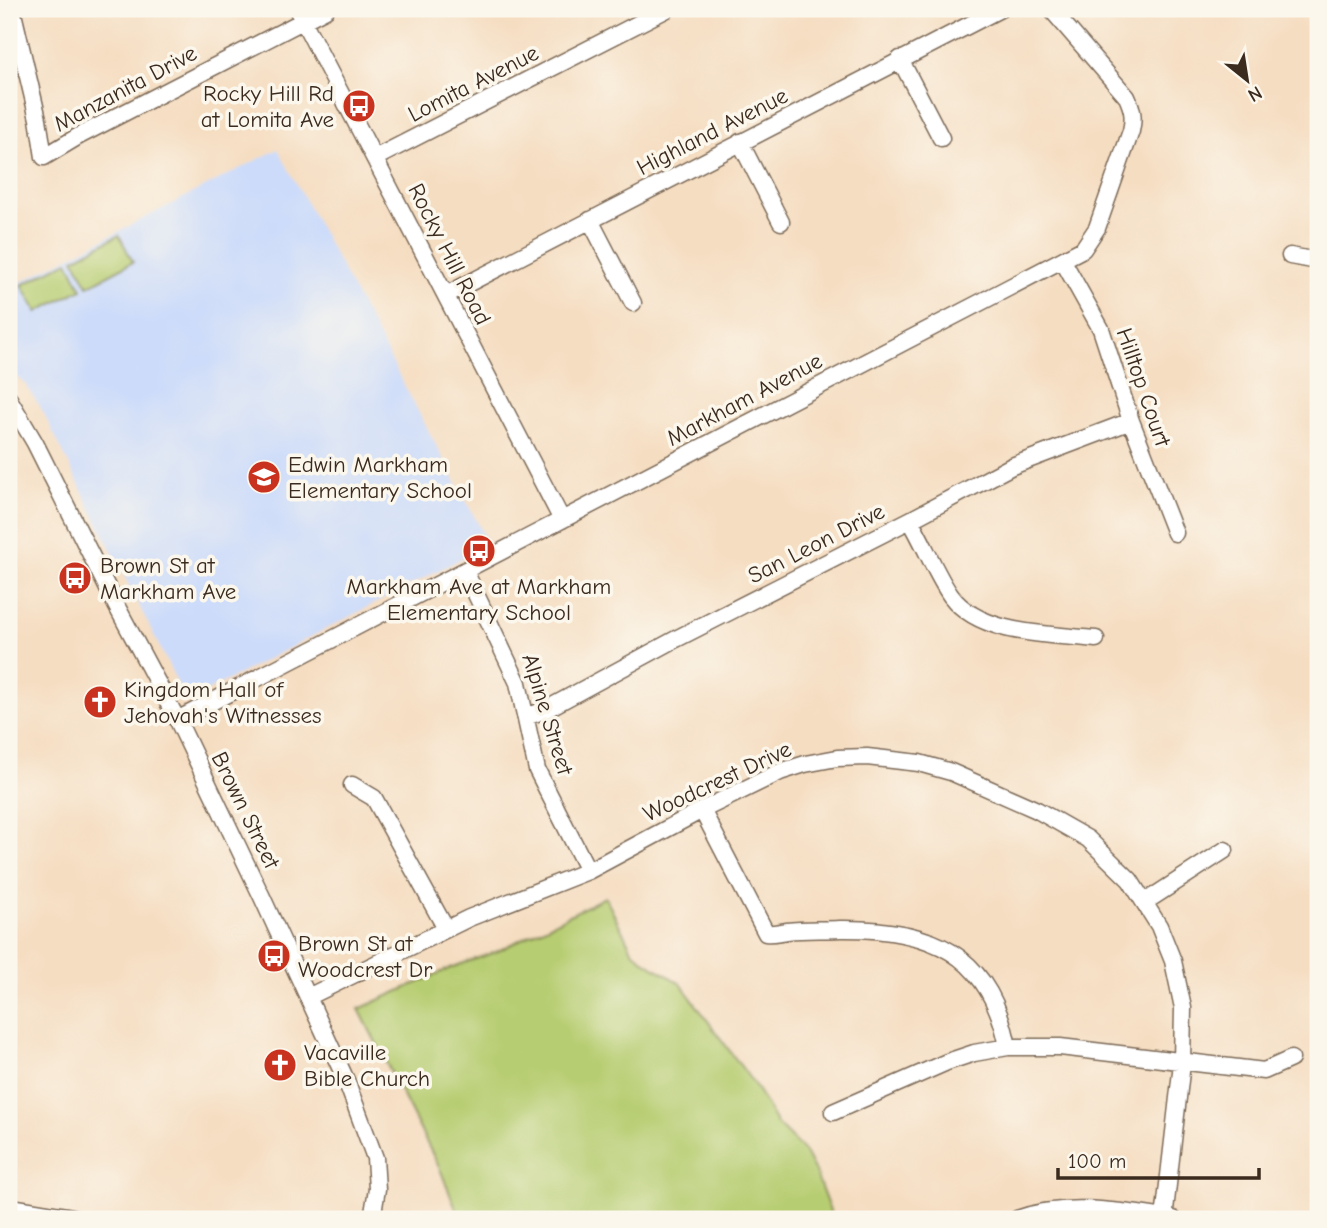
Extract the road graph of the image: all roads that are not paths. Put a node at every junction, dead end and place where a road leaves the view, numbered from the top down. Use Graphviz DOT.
graph roads {
  1 [pos="12,9"];
  2 [pos="326,9"];
  3 [pos="667,9"];
  4 [pos="1000,9"];
  5 [pos="1051,9"];
  6 [pos="300,15"];
  7 [pos="901,60"];
  8 [pos="941,138"];
  9 [pos="740,142"];
  10 [pos="375,158"];
  11 [pos="590,220"];
  12 [pos="781,222"];
  13 [pos="1290,256"];
  14 [pos="1063,261"];
  15 [pos="1318,261"];
  16 [pos="446,295"];
  17 [pos="633,303"];
  18 [pos="9,399"];
  19 [pos="1131,421"];
  20 [pos="562,520"];
  21 [pos="910,520"];
  22 [pos="1175,533"];
  23 [pos="465,571"];
  24 [pos="1096,639"];
  25 [pos="526,717"];
  26 [pos="177,720"];
  27 [pos="352,785"];
  28 [pos="702,810"];
  29 [pos="1225,850"];
  30 [pos="588,870"];
  31 [pos="1145,902"];
  32 [pos="446,929"];
  33 [pos="308,996"];
  34 [pos="1008,1047"];
  35 [pos="1291,1059"];
  36 [pos="1182,1063"];
  37 [pos="833,1112"];
  38 [pos="9,1209"];
  39 [pos="70,1219"];
  40 [pos="373,1219"];
  41 [pos="1017,1219"];
  42 [pos="1168,1219"];
  1 -- 6 [label="street, Manzanita Drive"];
  2 -- 6 [label="street, Manzanita Drive"];
  3 -- 10 [label="street, Lomita Avenue"];
  4 -- 7 [label="street, Highland Avenue"];
  5 -- 14 [label="street, Markham Avenue"];
  6 -- 10 [label="street, Rocky Hill Road"];
  7 -- 8 [label="street"];
  7 -- 9 [label="street, Highland Avenue"];
  9 -- 11 [label="street, Highland Avenue"];
  9 -- 12 [label="street"];
  10 -- 16 [label="street, Rocky Hill Road"];
  11 -- 16 [label="street, Highland Avenue"];
  11 -- 17 [label="street"];
  13 -- 15 [label="street"];
  14 -- 19 [label="street, Hilltop Court"];
  14 -- 20 [label="street, Markham Avenue"];
  16 -- 20 [label="street, Rocky Hill Road"];
  18 -- 26 [label="street, Brown Street"];
  19 -- 21 [label="street, San Leon Drive"];
  19 -- 22 [label="street, Hilltop Court"];
  20 -- 23 [label="street, Markham Avenue"];
  21 -- 24 [label="street"];
  21 -- 25 [label="street, San Leon Drive"];
  23 -- 25 [label="street, Alpine Street"];
  23 -- 26 [label="street, Markham Avenue"];
  25 -- 30 [label="street, Alpine Street"];
  26 -- 33 [label="street, Brown Street"];
  27 -- 32 [label="street"];
  28 -- 30 [label="street, Woodcrest Drive"];
  28 -- 31 [label="street, Woodcrest Drive"];
  28 -- 34 [label="street"];
  29 -- 31 [label="street"];
  30 -- 32 [label="street, Woodcrest Drive"];
  31 -- 36 [label="street, Woodcrest Drive"];
  32 -- 33 [label="street, Woodcrest Drive"];
  33 -- 40 [label="street, Brown Street"];
  34 -- 36 [label="street"];
  34 -- 37 [label="street"];
  35 -- 36 [label="street"];
  36 -- 42 [label="street, Woodcrest Drive"];
  38 -- 39 [label="main road"];
  41 -- 42 [label="street"];
}
